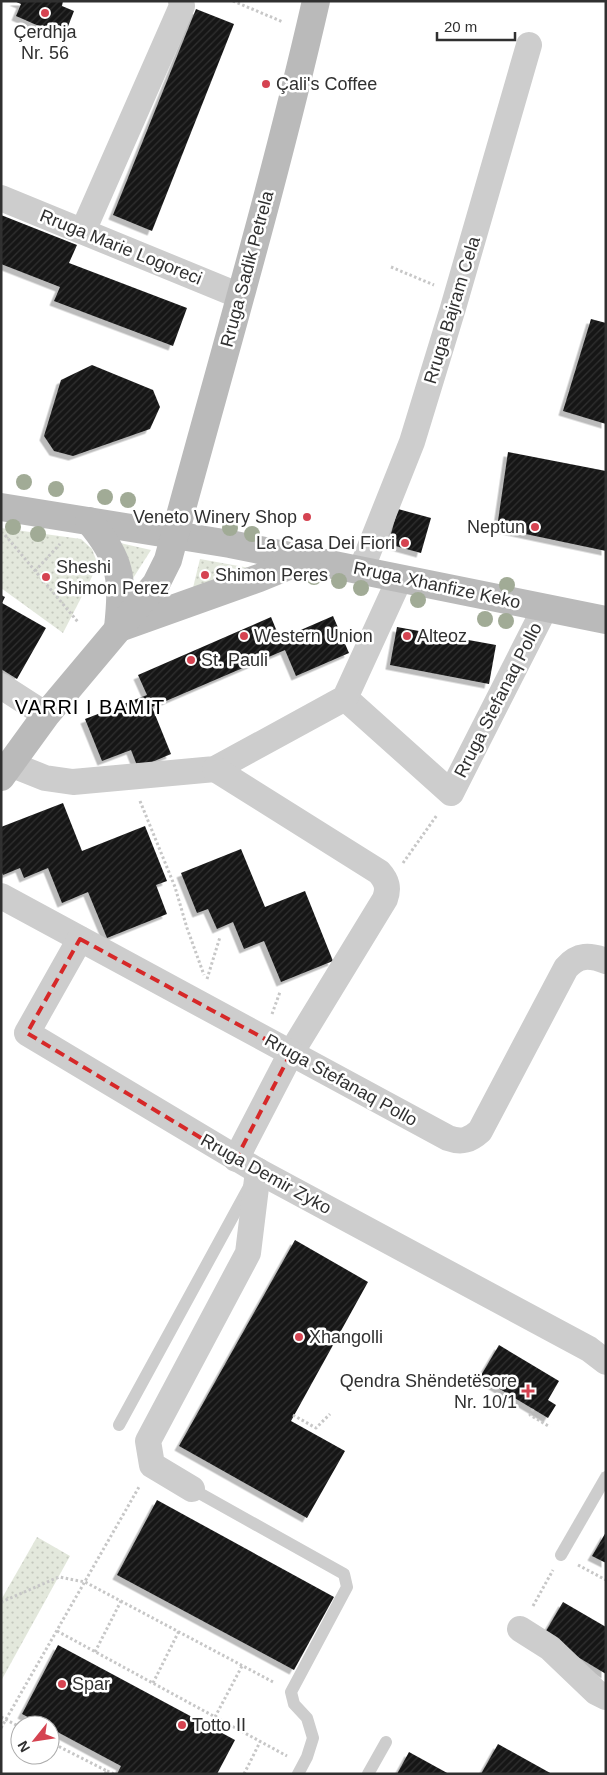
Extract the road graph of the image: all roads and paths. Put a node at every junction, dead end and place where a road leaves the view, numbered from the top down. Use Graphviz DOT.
graph roads {
  1 [pos="181,1"];
  2 [pos="233,1"];
  3 [pos="316,1"];
  4 [pos="309,32"];
  5 [pos="530,45"];
  6 [pos="1,198"];
  7 [pos="83,231"];
  8 [pos="391,267"];
  9 [pos="456,295"];
  10 [pos="240,296"];
  11 [pos="1,507"];
  12 [pos="89,521"];
  13 [pos="1,530"];
  14 [pos="174,535"];
  15 [pos="62,542"];
  16 [pos="308,558"];
  17 [pos="361,570"];
  18 [pos="35,571"];
  19 [pos="400,578"];
  20 [pos="545,608"];
  21 [pos="606,620"];
  22 [pos="78,622"];
  23 [pos="118,628"];
  24 [pos="1,686"];
  25 [pos="345,698"];
  26 [pos="46,715"];
  27 [pos="215,769"];
  28 [pos="6,771"];
  29 [pos="130,777"];
  30 [pos="451,793"];
  31 [pos="388,886"];
  32 [pos="1,896"];
  33 [pos="220,936"];
  34 [pos="80,939"];
  35 [pos="606,961"];
  36 [pos="291,1053"];
  37 [pos="247,1165"];
  38 [pos="605,1358"];
  39 [pos="533,1409"];
  40 [pos="330,1414"];
  41 [pos="294,1415"];
  42 [pos="119,1424"];
  43 [pos="550,1427"];
  44 [pos="152,1465"];
  45 [pos="606,1476"];
  46 [pos="192,1489"];
  47 [pos="561,1555"];
  48 [pos="606,1580"];
  49 [pos="85,1582"];
  50 [pos="121,1601"];
  51 [pos="1,1602"];
  52 [pos="520,1629"];
  53 [pos="57,1631"];
  54 [pos="179,1631"];
  55 [pos="95,1652"];
  56 [pos="242,1666"];
  57 [pos="153,1683"];
  58 [pos="291,1692"];
  59 [pos="606,1697"];
  60 [pos="1,1717"];
  61 [pos="215,1717"];
  62 [pos="6,1720"];
  63 [pos="10,1722"];
  64 [pos="1,1728"];
  65 [pos="260,1742"];
  66 [pos="386,1742"];
  67 [pos="60,1747"];
  68 [pos="300,1769"];
  69 [pos="106,1772"];
  70 [pos="114,1774"];
  71 [pos="244,1774"];
  72 [pos="368,1774"];
  1 -- 7 [label="street"];
  2 -- 4 [label="path"];
  3 -- 4 [label="main road, Rruga Sadik Petrela"];
  4 -- 10 [label="main road, Rruga Sadik Petrela"];
  5 -- 9 [label="street, Rruga Bajram Cela"];
  6 -- 7 [label="street, Rruga Marie Logoreci"];
  7 -- 10 [label="street, Rruga Marie Logoreci"];
  8 -- 9 [label="path"];
  9 -- 17 [label="street, Rruga Bajram Cela"];
  10 -- 14 [label="main road, Rruga Sadik Petrela"];
  11 -- 12 [label="main road, Rruga Xhanfize Keko"];
  12 -- 14 [label="main road, Rruga Xhanfize Keko"];
  12 -- 23 [label="main road"];
  13 -- 18 [label="path"];
  14 -- 16 [label="main road, Rruga Xhanfize Keko"];
  14 -- 23 [label="main road, Rruga Sadik Petrela"];
  15 -- 18 [label="path"];
  16 -- 17 [label="main road, Rruga Xhanfize Keko"];
  16 -- 23 [label="main road"];
  17 -- 19 [label="main road, Rruga Xhanfize Keko"];
  18 -- 22 [label="path"];
  19 -- 20 [label="main road, Rruga Xhanfize Keko"];
  19 -- 25 [label="street"];
  20 -- 21 [label="main road, Rruga Xhanfize Keko"];
  20 -- 30 [label="street, Rruga Stefanaq Pollo"];
  23 -- 26 [label="main road, Rruga Sadik Petrela"];
  24 -- 26 [label="street"];
  25 -- 27 [label="street"];
  25 -- 30 [label="street"];
  26 -- 28 [label="main road, Rruga Sadik Petrela"];
  27 -- 29 [label="street"];
  27 -- 31 [label="street"];
  28 -- 29 [label="street"];
  29 -- 33 [label="path"];
  30 -- 31 [label="path"];
  31 -- 36 [label="street"];
  32 -- 34 [label="street, Rruga Stefanaq Pollo"];
  34 -- 36 [label="street, Rruga Stefanaq Pollo"];
  34 -- 37 [label="street, Rruga Demir Zyko"];
  35 -- 36 [label="street, Rruga Stefanaq Pollo"];
  36 -- 37 [label="street"];
  37 -- 38 [label="street, Rruga Demir Zyko"];
  37 -- 42 [label="lane"];
  37 -- 44 [label="street"];
  39 -- 43 [label="path"];
  40 -- 41 [label="path"];
  44 -- 46 [label="street"];
  44 -- 49 [label="path"];
  45 -- 47 [label="lane"];
  46 -- 58 [label="lane"];
  47 -- 48 [label="path"];
  47 -- 52 [label="path"];
  49 -- 50 [label="path"];
  49 -- 51 [label="path"];
  49 -- 53 [label="path"];
  50 -- 54 [label="path"];
  50 -- 55 [label="path"];
  52 -- 59 [label="street"];
  53 -- 55 [label="path"];
  53 -- 62 [label="path"];
  54 -- 56 [label="path"];
  54 -- 57 [label="path"];
  55 -- 57 [label="path"];
  56 -- 58 [label="path"];
  56 -- 61 [label="path"];
  57 -- 61 [label="path"];
  58 -- 68 [label="lane"];
  60 -- 62 [label="path"];
  61 -- 65 [label="path"];
  62 -- 63 [label="path"];
  62 -- 64 [label="path"];
  65 -- 68 [label="path"];
  65 -- 71 [label="path"];
  66 -- 72 [label="lane"];
  67 -- 69 [label="path"];
  69 -- 70 [label="path"];
}
